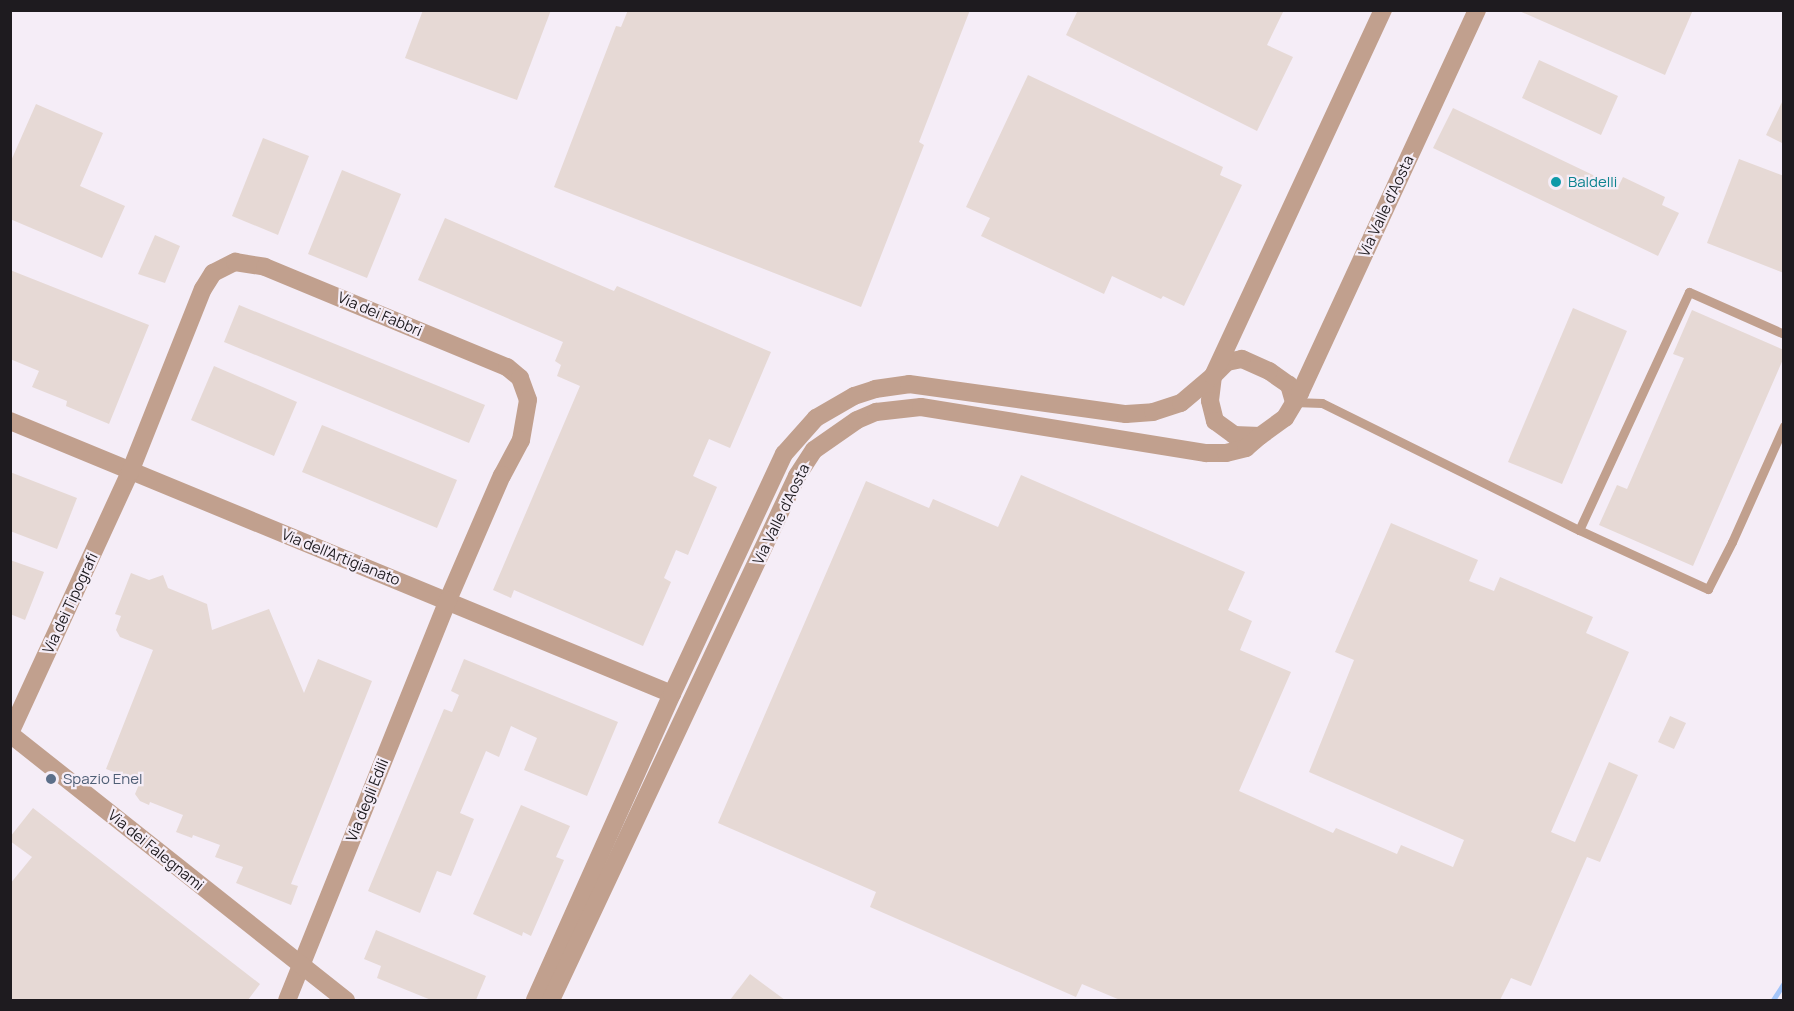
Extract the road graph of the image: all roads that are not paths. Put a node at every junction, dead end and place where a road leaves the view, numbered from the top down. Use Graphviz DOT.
graph roads {
  1 [pos="1383,10"];
  2 [pos="1477,10"];
  3 [pos="1784,334"];
  4 [pos="1213,376"];
  5 [pos="1294,402"];
  6 [pos="10,421"];
  7 [pos="1784,426"];
  8 [pos="1260,436"];
  9 [pos="130,472"];
  10 [pos="1579,530"];
  11 [pos="448,600"];
  12 [pos="672,694"];
  13 [pos="10,734"];
  14 [pos="301,966"];
  15 [pos="287,1000"];
  16 [pos="346,1000"];
  17 [pos="535,1000"];
  18 [pos="551,1000"];
  1 -- 4 [label="street, Via Valle d'Aosta"];
  2 -- 5 [label="street, Via Valle d'Aosta"];
  3 -- 10 [label="lane"];
  4 -- 5 [label="street, Via Valle d'Aosta"];
  4 -- 8 [label="street, Via Valle d'Aosta"];
  4 -- 12 [label="street, Via Valle d'Aosta"];
  5 -- 8 [label="street, Via Valle d'Aosta"];
  5 -- 10 [label="lane"];
  6 -- 9 [label="street, Via dell'Artigianato"];
  7 -- 10 [label="lane"];
  8 -- 18 [label="street, Via Valle d'Aosta"];
  9 -- 11 [label="street, Via dell'Artigianato"];
  9 -- 11 [label="street, Via dei Fabbri"];
  9 -- 13 [label="street, Via dei Tipografi"];
  11 -- 12 [label="street, Via dell'Artigianato"];
  11 -- 14 [label="street, Via degli Edili"];
  12 -- 17 [label="street, Via Valle d'Aosta"];
  13 -- 14 [label="street, Via dei Falegnami"];
  14 -- 15 [label="street, Via degli Edili"];
  14 -- 16 [label="street"];
}
